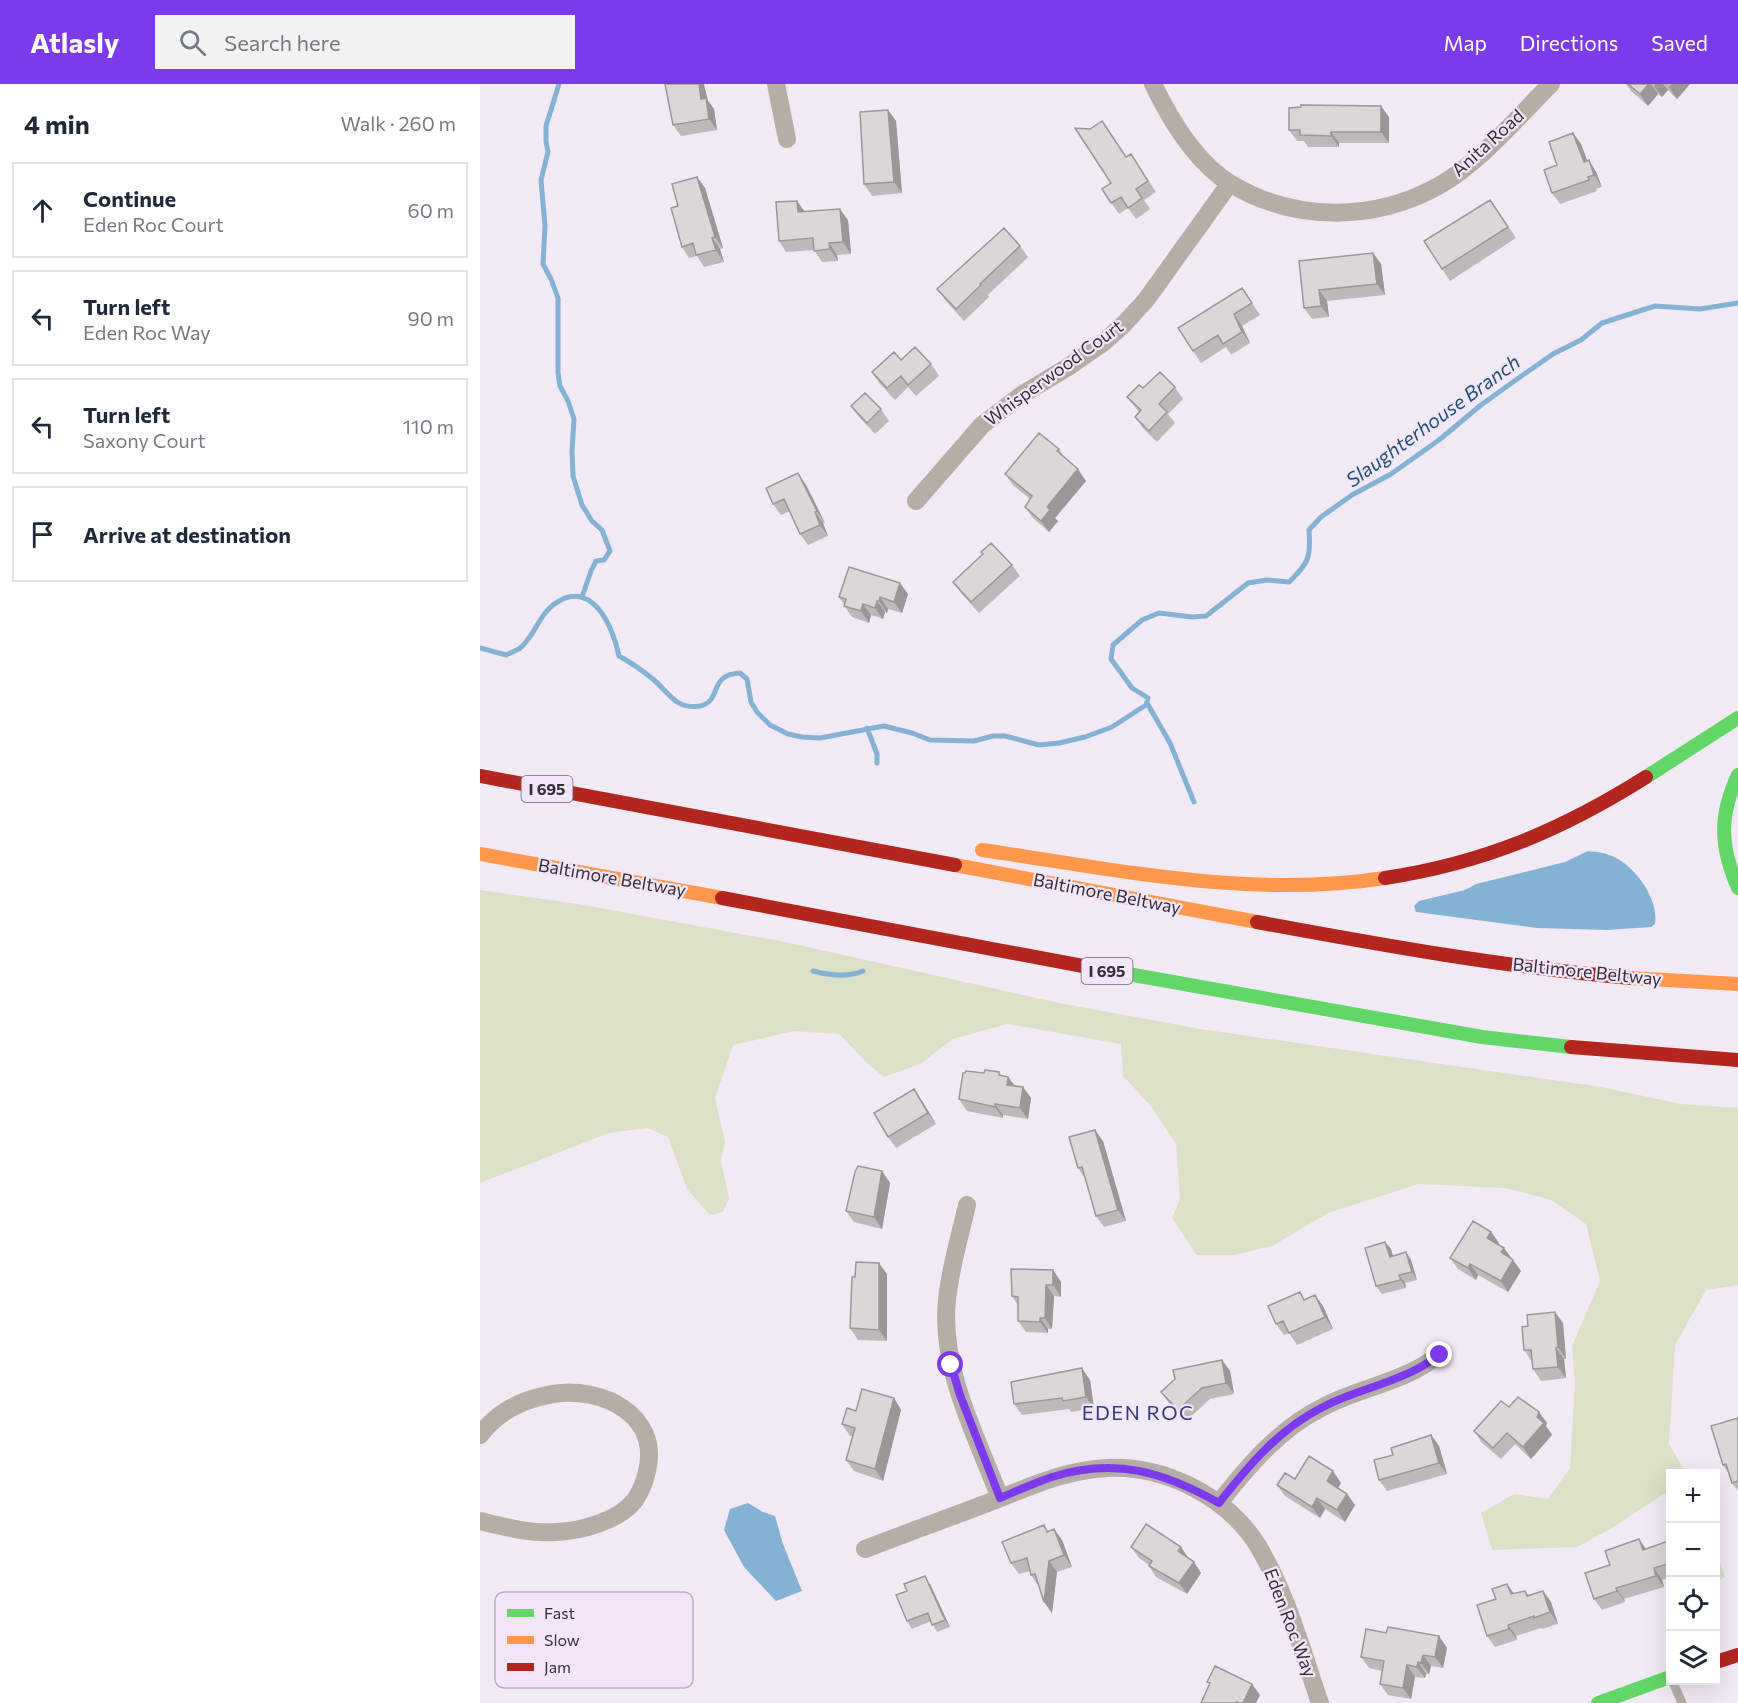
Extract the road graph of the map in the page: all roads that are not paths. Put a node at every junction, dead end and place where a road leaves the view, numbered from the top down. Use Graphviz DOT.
graph roads {
  1 [pos="776,84"];
  2 [pos="1153,84"];
  3 [pos="1551,84"];
  4 [pos="787,139"];
  5 [pos="1230,183"];
  6 [pos="916,501"];
  7 [pos="1738,718"];
  8 [pos="1738,775"];
  9 [pos="480,776"];
  10 [pos="614,801"];
  11 [pos="870,835"];
  12 [pos="964,848"];
  13 [pos="480,854"];
  14 [pos="1738,888"];
  15 [pos="1738,984"];
  16 [pos="1738,1060"];
  17 [pos="967,1205"];
  18 [pos="1440,1355"];
  19 [pos="480,1435"];
  20 [pos="1000,1498"];
  21 [pos="1219,1503"];
  22 [pos="480,1521"];
  23 [pos="865,1549"];
  24 [pos="1738,1654"];
  25 [pos="1720,1661"];
  26 [pos="1666,1681"];
  27 [pos="1674,1685"];
  28 [pos="1320,1703"];
  29 [pos="1598,1703"];
  30 [pos="1682,1703"];
  1 -- 4 [label="street"];
  2 -- 5 [label="street, Anita Road"];
  3 -- 5 [label="street, Anita Road"];
  5 -- 6 [label="street, Whisperwood Court"];
  7 -- 12 [label="main road"];
  8 -- 14 [label="main road"];
  9 -- 10 [label="main road, Baltimore Beltway / I 695"];
  10 -- 11 [label="main road"];
  10 -- 15 [label="main road, Baltimore Beltway / I 695"];
  13 -- 16 [label="main road, Baltimore Beltway / I 695"];
  17 -- 20 [label="street"];
  18 -- 21 [label="street"];
  19 -- 22 [label="street"];
  20 -- 21 [label="street, Eden Roc Way"];
  20 -- 23 [label="street, Eden Roc Way"];
  21 -- 28 [label="street, Eden Roc Way"];
  24 -- 25 [label="main road"];
  26 -- 29 [label="main road"];
  27 -- 30 [label="lane"];
}
